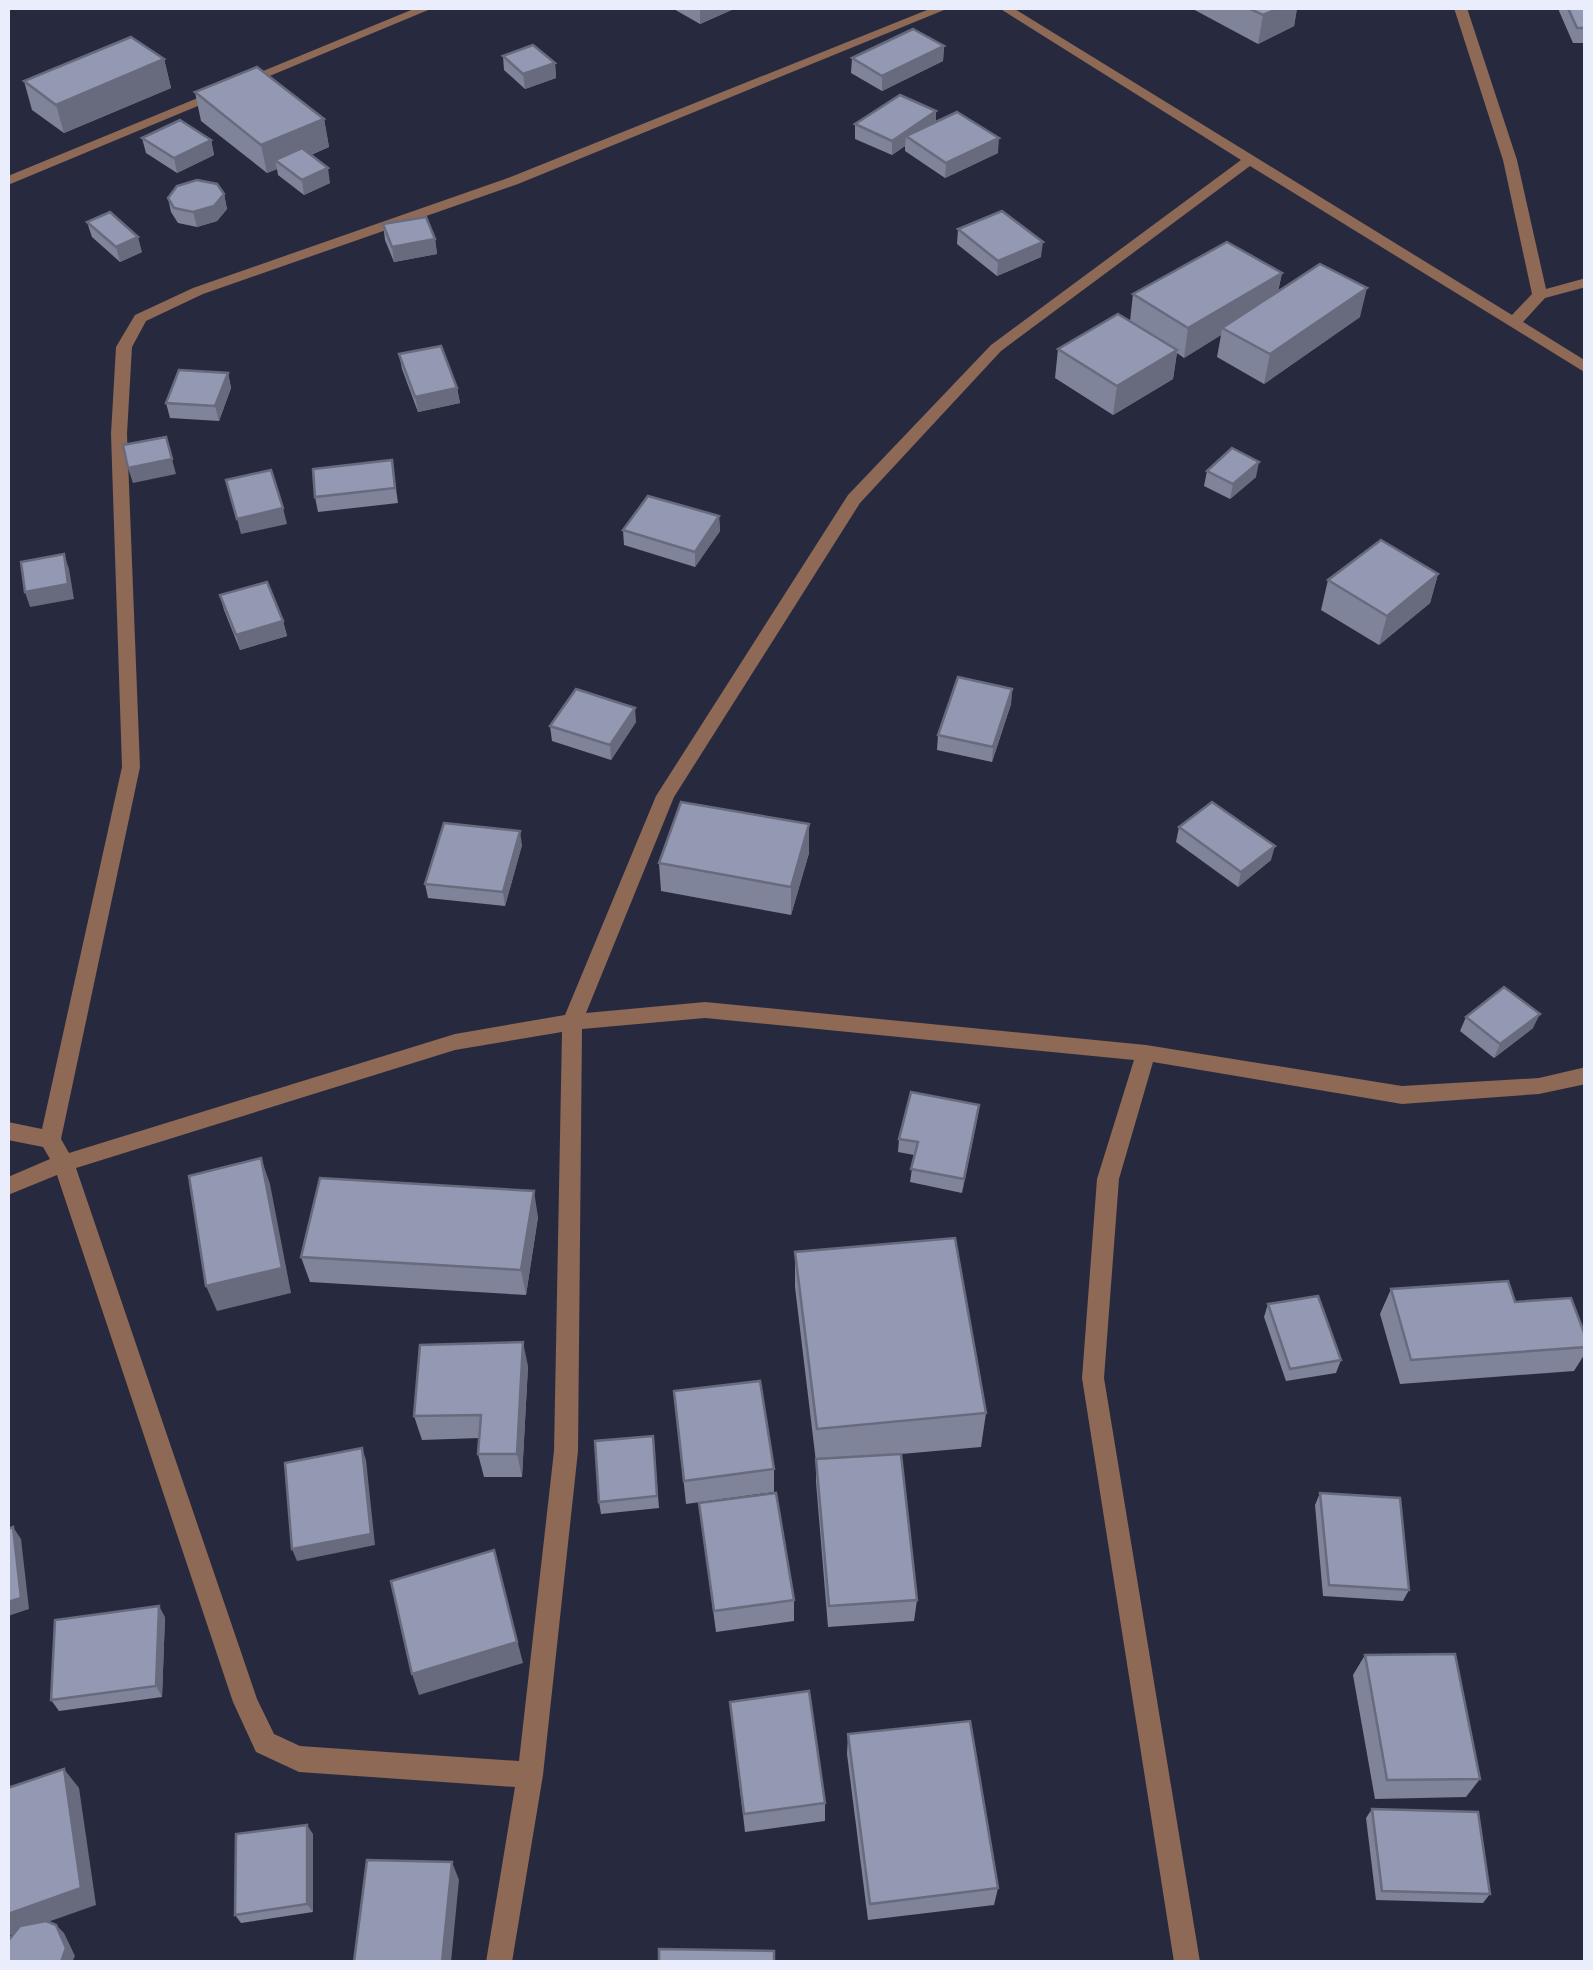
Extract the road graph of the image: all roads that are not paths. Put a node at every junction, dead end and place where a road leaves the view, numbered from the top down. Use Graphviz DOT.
graph roads {
  1 [pos="426,8"];
  2 [pos="942,8"];
  3 [pos="1006,8"];
  4 [pos="1461,8"];
  5 [pos="1251,160"];
  6 [pos="8,182"];
  7 [pos="1586,282"];
  8 [pos="1540,295"];
  9 [pos="1514,322"];
  10 [pos="1586,368"];
  11 [pos="572,1022"];
  12 [pos="1146,1053"];
  13 [pos="1586,1074"];
  14 [pos="8,1131"];
  15 [pos="50,1140"];
  16 [pos="64,1163"];
  17 [pos="8,1186"];
  18 [pos="530,1775"];
  19 [pos="499,1962"];
  20 [pos="1187,1962"];
  1 -- 6 [label="street"];
  2 -- 15 [label="street"];
  3 -- 5 [label="street"];
  4 -- 8 [label="street"];
  5 -- 9 [label="street"];
  5 -- 11 [label="street"];
  7 -- 8 [label="street"];
  8 -- 9 [label="street"];
  9 -- 10 [label="street"];
  11 -- 12 [label="street"];
  11 -- 16 [label="street"];
  11 -- 18 [label="street"];
  12 -- 13 [label="street"];
  12 -- 20 [label="street"];
  14 -- 15 [label="street"];
  15 -- 16 [label="street"];
  16 -- 17 [label="street"];
  16 -- 18 [label="street"];
  18 -- 19 [label="street"];
}
